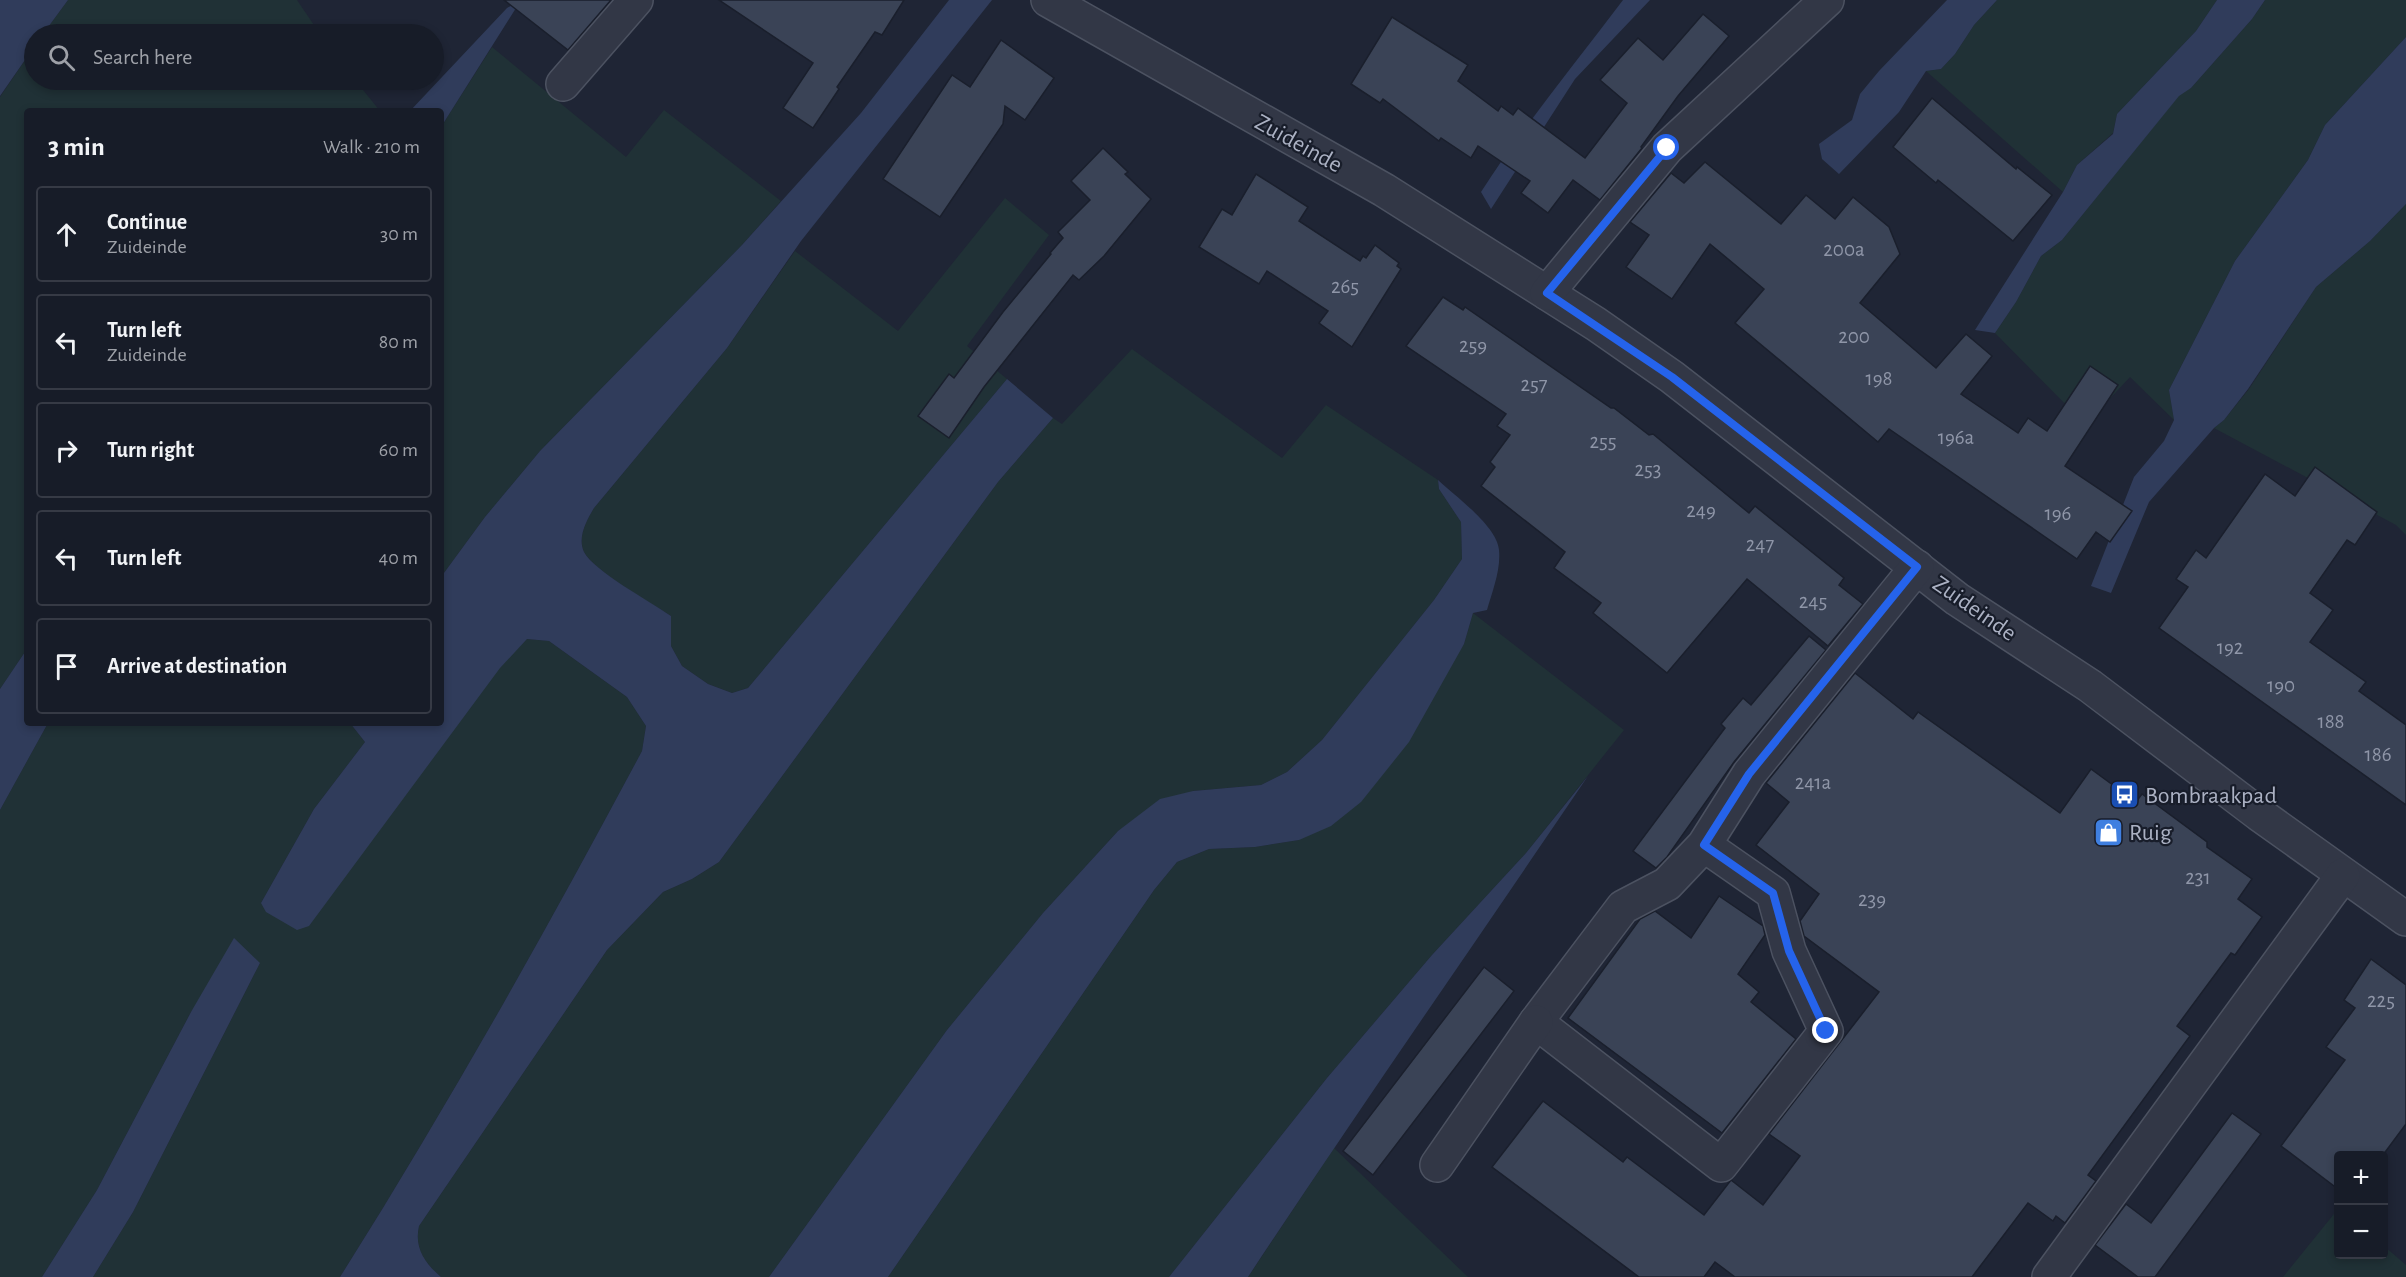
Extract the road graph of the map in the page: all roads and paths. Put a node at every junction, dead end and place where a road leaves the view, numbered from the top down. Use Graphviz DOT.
graph roads {
  1 [pos="636,0"];
  2 [pos="1047,0"];
  3 [pos="1827,0"];
  4 [pos="563,84"];
  5 [pos="1547,293"];
  6 [pos="1917,567"];
  7 [pos="1704,845"];
  8 [pos="2343,875"];
  9 [pos="2406,919"];
  10 [pos="1536,1022"];
  11 [pos="1437,1165"];
  12 [pos="2049,1277"];
  1 -- 4 [label="street"];
  2 -- 5 [label="street, Zuideinde"];
  3 -- 5 [label="street"];
  5 -- 6 [label="street, Zuideinde"];
  6 -- 7 [label="street"];
  6 -- 8 [label="street, Zuideinde"];
  7 -- 10 [label="street"];
  7 -- 10 [label="street"];
  8 -- 9 [label="street, Zuideinde"];
  8 -- 12 [label="street"];
  10 -- 11 [label="street"];
}
